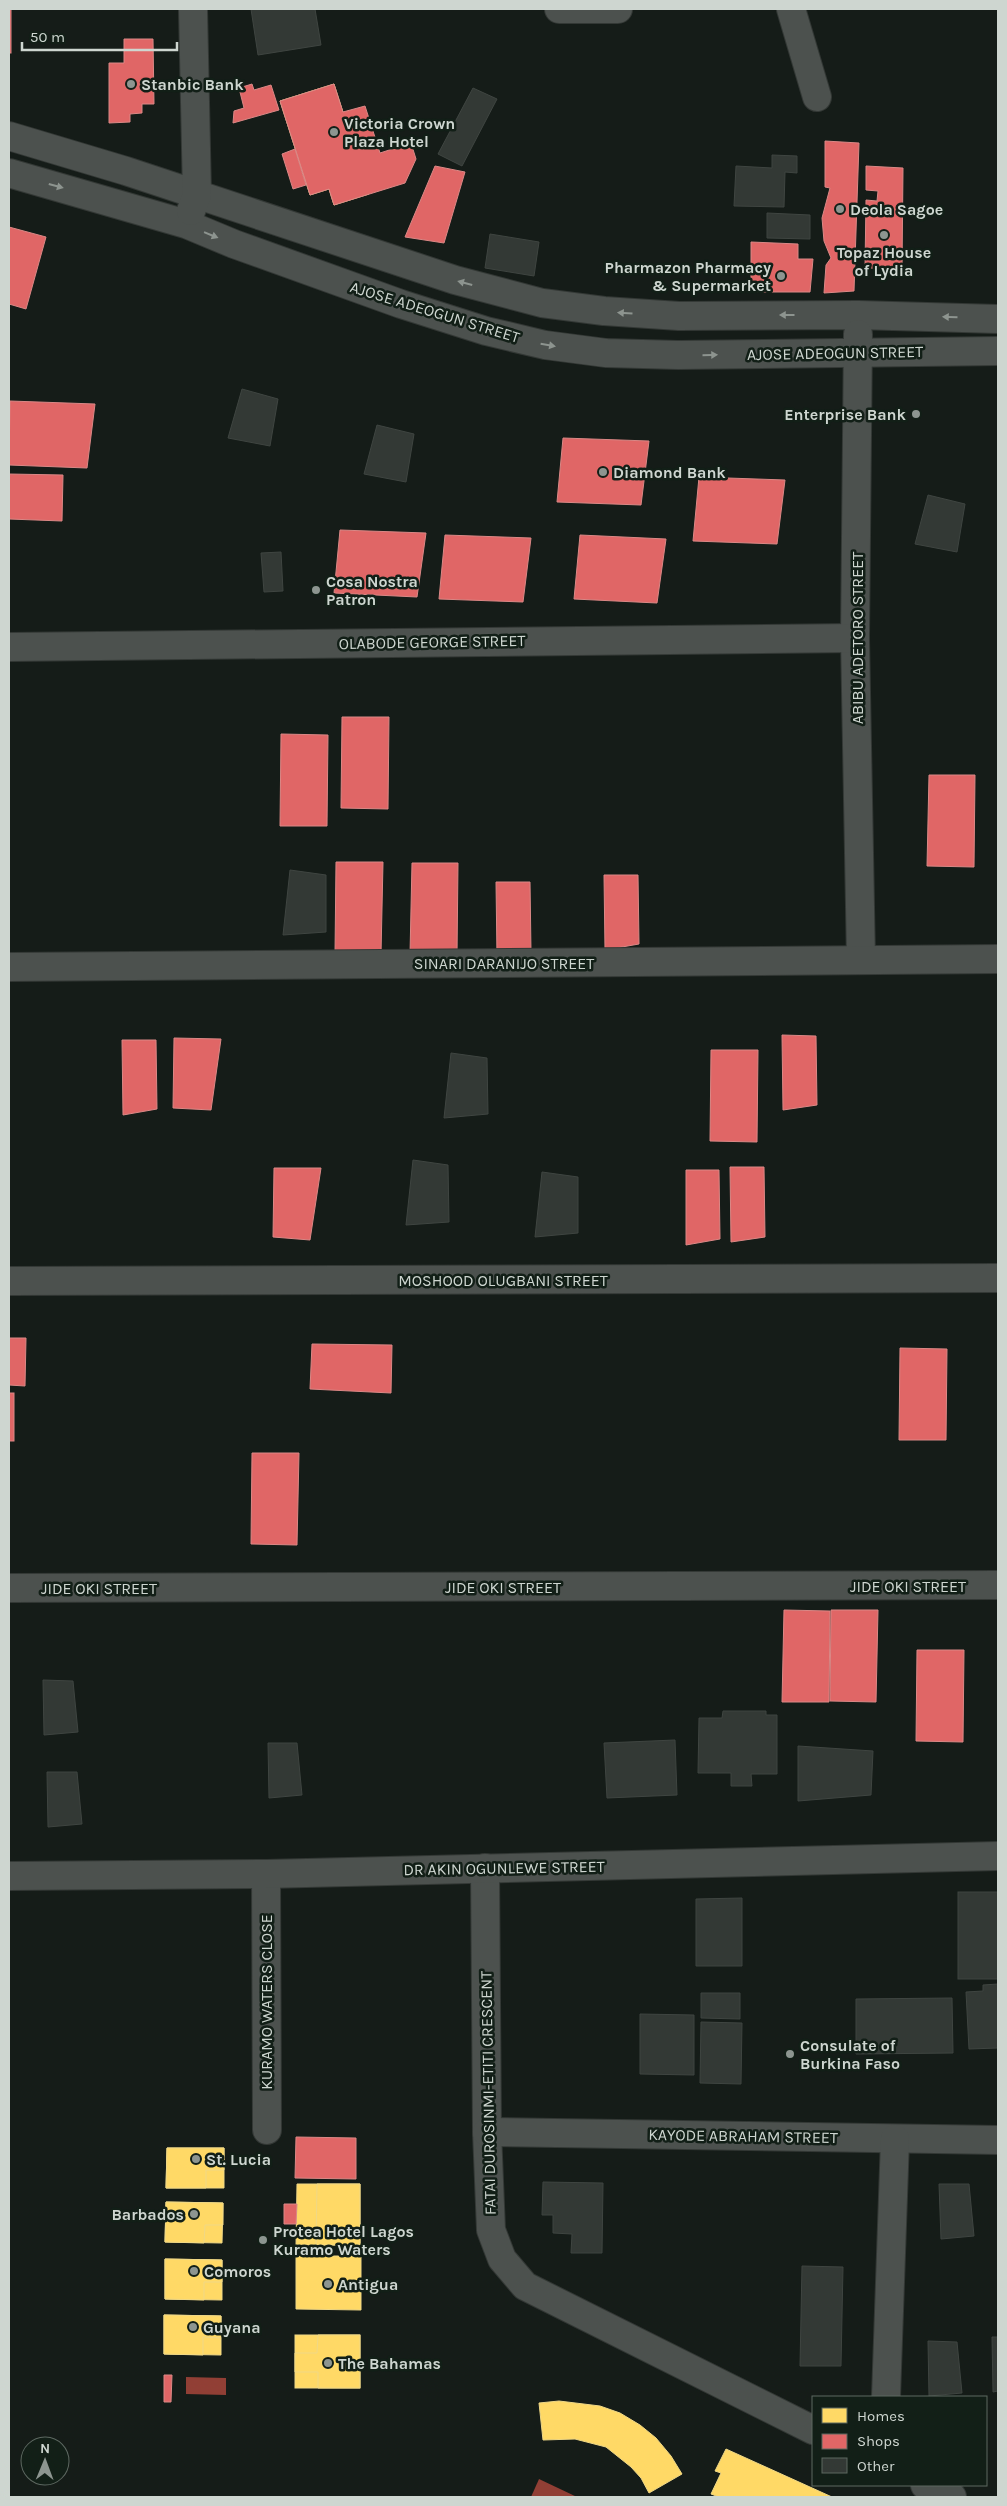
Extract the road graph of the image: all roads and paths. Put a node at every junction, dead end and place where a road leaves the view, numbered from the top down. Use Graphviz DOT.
graph roads {
  1 [pos="193,9"];
  2 [pos="559,9"];
  3 [pos="618,9"];
  4 [pos="791,9"];
  5 [pos="817,97"];
  6 [pos="9,136"];
  7 [pos="9,173"];
  8 [pos="197,194"];
  9 [pos="186,224"];
  10 [pos="858,315"];
  11 [pos="998,319"];
  12 [pos="858,351"];
  13 [pos="998,351"];
  14 [pos="855,638"];
  15 [pos="9,647"];
  16 [pos="998,959"];
  17 [pos="861,960"];
  18 [pos="9,967"];
  19 [pos="998,1278"];
  20 [pos="9,1282"];
  21 [pos="998,1586"];
  22 [pos="9,1588"];
  23 [pos="998,1856"];
  24 [pos="485,1868"];
  25 [pos="266,1874"];
  26 [pos="9,1876"];
  27 [pos="267,2130"];
  28 [pos="487,2132"];
  29 [pos="895,2139"];
  30 [pos="998,2140"];
  31 [pos="886,2396"];
  32 [pos="812,2430"];
  33 [pos="928,2486"];
  34 [pos="952,2497"];
  1 -- 8 [label="street"];
  2 -- 3 [label="street"];
  4 -- 5 [label="street"];
  6 -- 8 [label="street"];
  7 -- 9 [label="street, AJOSE ADEOGUN STREET, one-way"];
  8 -- 9 [label="street"];
  10 -- 8 [label="street, one-way"];
  9 -- 12 [label="street, AJOSE ADEOGUN STREET, one-way"];
  11 -- 10 [label="street, one-way"];
  10 -- 12 [label="street, ABIBU ADETORO STREET"];
  12 -- 13 [label="street, AJOSE ADEOGUN STREET"];
  12 -- 14 [label="street, ABIBU ADETORO STREET"];
  14 -- 15 [label="street, OLABODE GEORGE STREET"];
  14 -- 17 [label="street, ABIBU ADETORO STREET"];
  16 -- 17 [label="street, SINARI DARANIJO STREET"];
  17 -- 18 [label="street, SINARI DARANIJO STREET"];
  19 -- 20 [label="street, MOSHOOD OLUGBANI STREET"];
  21 -- 22 [label="street, JIDE OKI STREET"];
  23 -- 24 [label="street, DR AKIN OGUNLEWE STREET"];
  24 -- 25 [label="street, DR AKIN OGUNLEWE STREET"];
  24 -- 28 [label="street, FATAI DUROSINMI-ETITI CRESCENT"];
  25 -- 26 [label="street, DR AKIN OGUNLEWE STREET"];
  25 -- 27 [label="street, KURAMO WATERS CLOSE"];
  28 -- 29 [label="street, KAYODE ABRAHAM STREET"];
  28 -- 32 [label="street, FATAI DUROSINMI-ETITI CRESCENT"];
  29 -- 30 [label="street, KAYODE ABRAHAM STREET"];
  29 -- 31 [label="street"];
  33 -- 34 [label="street"];
}
